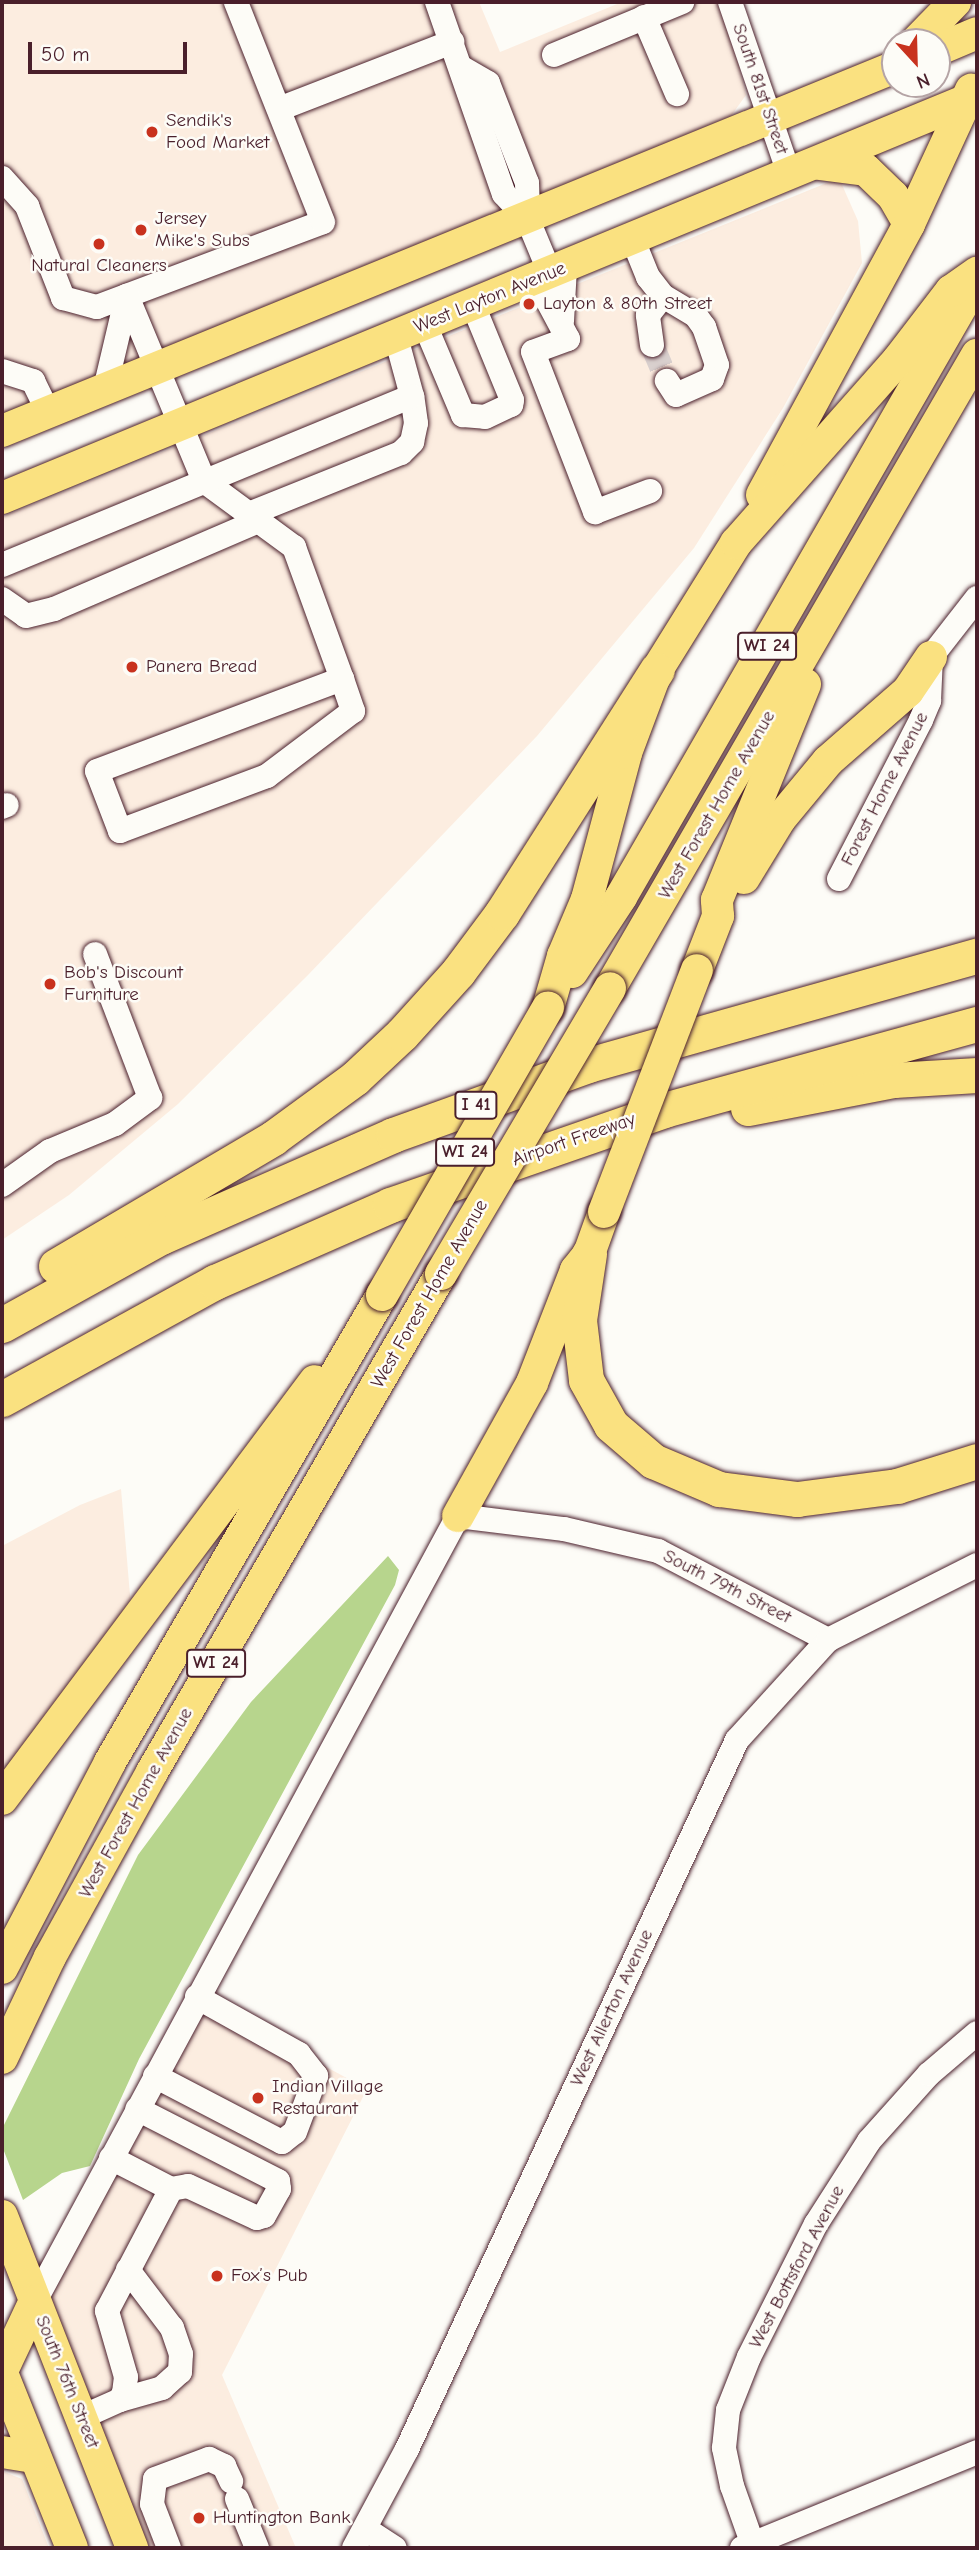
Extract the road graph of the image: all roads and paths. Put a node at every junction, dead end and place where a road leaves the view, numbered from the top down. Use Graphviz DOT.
graph roads {
  1 [pos="236,2"];
  2 [pos="437,2"];
  3 [pos="682,2"];
  4 [pos="730,2"];
  5 [pos="955,2"];
  6 [pos="644,17"];
  7 [pos="930,28"];
  8 [pos="977,33"];
  9 [pos="452,42"];
  10 [pos="951,44"];
  11 [pos="554,55"];
  12 [pos="881,72"];
  13 [pos="973,92"];
  14 [pos="677,94"];
  15 [pos="279,109"];
  16 [pos="769,121"];
  17 [pos="804,170"];
  18 [pos="2,178"];
  19 [pos="528,220"];
  20 [pos="909,224"];
  21 [pos="633,240"];
  22 [pos="550,273"];
  23 [pos="977,273"];
  24 [pos="977,279"];
  25 [pos="127,296"];
  26 [pos="663,296"];
  27 [pos="473,305"];
  28 [pos="425,325"];
  29 [pos="396,337"];
  30 [pos="652,345"];
  31 [pos="977,355"];
  32 [pos="158,366"];
  33 [pos="2,371"];
  34 [pos="667,381"];
  35 [pos="104,388"];
  36 [pos="412,396"];
  37 [pos="48,412"];
  38 [pos="181,425"];
  39 [pos="2,431"];
  40 [pos="204,481"];
  41 [pos="650,491"];
  42 [pos="2,498"];
  43 [pos="253,517"];
  44 [pos="736,542"];
  45 [pos="2,565"];
  46 [pos="977,598"];
  47 [pos="2,599"];
  48 [pos="815,638"];
  49 [pos="931,657"];
  50 [pos="657,670"];
  51 [pos="342,679"];
  52 [pos="839,879"];
  53 [pos="718,916"];
  54 [pos="94,954"];
  55 [pos="977,956"];
  56 [pos="548,1008"];
  57 [pos="977,1024"];
  58 [pos="977,1074"];
  59 [pos="664,1110"];
  60 [pos="2,1185"];
  61 [pos="589,1254"];
  62 [pos="2,1298"];
  63 [pos="366,1322"];
  64 [pos="2,1325"];
  65 [pos="2,1399"];
  66 [pos="977,1461"];
  67 [pos="458,1517"];
  68 [pos="977,1565"];
  69 [pos="828,1640"];
  70 [pos="2,1799"];
  71 [pos="2,1968"];
  72 [pos="197,1997"];
  73 [pos="977,2033"];
  74 [pos="2,2059"];
  75 [pos="155,2076"];
  76 [pos="137,2109"];
  77 [pos="111,2158"];
  78 [pos="171,2189"];
  79 [pos="2,2218"];
  80 [pos="128,2270"];
  81 [pos="35,2301"];
  82 [pos="2,2372"];
  83 [pos="120,2400"];
  84 [pos="82,2417"];
  85 [pos="2,2452"];
  86 [pos="977,2452"];
  87 [pos="35,2456"];
  88 [pos="361,2539"];
  89 [pos="750,2547"];
  90 [pos="72,2548"];
  91 [pos="132,2548"];
  92 [pos="169,2548"];
  93 [pos="257,2548"];
  94 [pos="395,2548"];
  1 -- 15 [label="street"];
  2 -- 9 [label="street"];
  3 -- 6 [label="street"];
  4 -- 16 [label="street, South 81st Street"];
  5 -- 7 [label="main road"];
  6 -- 11 [label="street"];
  6 -- 14 [label="street"];
  8 -- 10 [label="main road"];
  9 -- 15 [label="street"];
  9 -- 19 [label="street"];
  12 -- 16 [label="main road"];
  13 -- 17 [label="main road, West Layton Avenue"];
  13 -- 20 [label="main road"];
  15 -- 25 [label="street"];
  16 -- 17 [label="street, South 81st Street"];
  16 -- 19 [label="main road"];
  17 -- 20 [label="main road"];
  17 -- 21 [label="main road, West Layton Avenue"];
  18 -- 25 [label="street"];
  19 -- 22 [label="street"];
  19 -- 32 [label="main road"];
  20 -- 44 [label="main road"];
  21 -- 22 [label="main road, West Layton Avenue"];
  21 -- 26 [label="street"];
  22 -- 27 [label="main road, West Layton Avenue"];
  22 -- 41 [label="street"];
  23 -- 44 [label="main road"];
  24 -- 56 [label="main road, West Forest Home Avenue / WI 24"];
  25 -- 32 [label="street"];
  25 -- 35 [label="street"];
  26 -- 30 [label="street"];
  26 -- 34 [label="street"];
  27 -- 28 [label="main road, West Layton Avenue"];
  27 -- 28 [label="street"];
  28 -- 29 [label="main road, West Layton Avenue"];
  29 -- 36 [label="street"];
  29 -- 38 [label="main road, West Layton Avenue"];
  31 -- 48 [label="main road, West Forest Home Avenue / WI 24"];
  32 -- 35 [label="main road"];
  32 -- 38 [label="street"];
  33 -- 37 [label="street"];
  35 -- 37 [label="main road"];
  36 -- 40 [label="street"];
  36 -- 43 [label="street"];
  37 -- 39 [label="main road"];
  38 -- 40 [label="street"];
  38 -- 42 [label="main road, West Layton Avenue"];
  40 -- 43 [label="street"];
  40 -- 45 [label="street"];
  43 -- 47 [label="street"];
  43 -- 51 [label="street"];
  44 -- 50 [label="main road"];
  46 -- 49 [label="street"];
  48 -- 53 [label="main road"];
  48 -- 74 [label="main road, West Forest Home Avenue / WI 24, bridge"];
  49 -- 52 [label="street, Forest Home Avenue"];
  49 -- 53 [label="main road"];
  50 -- 56 [label="main road"];
  50 -- 62 [label="highway"];
  51 -- 51 [label="street"];
  53 -- 61 [label="main road, bridge"];
  54 -- 60 [label="street"];
  55 -- 64 [label="highway, I 41"];
  56 -- 63 [label="main road, West Forest Home Avenue / WI 24, bridge"];
  57 -- 59 [label="highway, Airport Freeway"];
  58 -- 59 [label="highway"];
  59 -- 65 [label="highway, Airport Freeway"];
  61 -- 66 [label="highway"];
  61 -- 67 [label="main road"];
  63 -- 70 [label="main road"];
  63 -- 71 [label="main road, West Forest Home Avenue / WI 24"];
  67 -- 69 [label="street, South 79th Street"];
  67 -- 72 [label="street"];
  68 -- 69 [label="street, West Allerton Avenue"];
  69 -- 88 [label="street, West Allerton Avenue"];
  72 -- 75 [label="street"];
  72 -- 75 [label="street"];
  73 -- 89 [label="street, West Bottsford Avenue"];
  75 -- 76 [label="street"];
  76 -- 77 [label="street"];
  76 -- 78 [label="street"];
  77 -- 78 [label="street"];
  77 -- 81 [label="street"];
  78 -- 80 [label="street"];
  79 -- 81 [label="main road, South 76th Street"];
  80 -- 83 [label="street"];
  80 -- 83 [label="street"];
  81 -- 82 [label="main road"];
  81 -- 84 [label="main road, South 76th Street"];
  82 -- 87 [label="main road"];
  83 -- 84 [label="street"];
  84 -- 91 [label="main road, South 76th Street"];
  85 -- 87 [label="main road"];
  86 -- 89 [label="street"];
  87 -- 90 [label="main road"];
  88 -- 94 [label="street"];
  92 -- 93 [label="street"];
}
